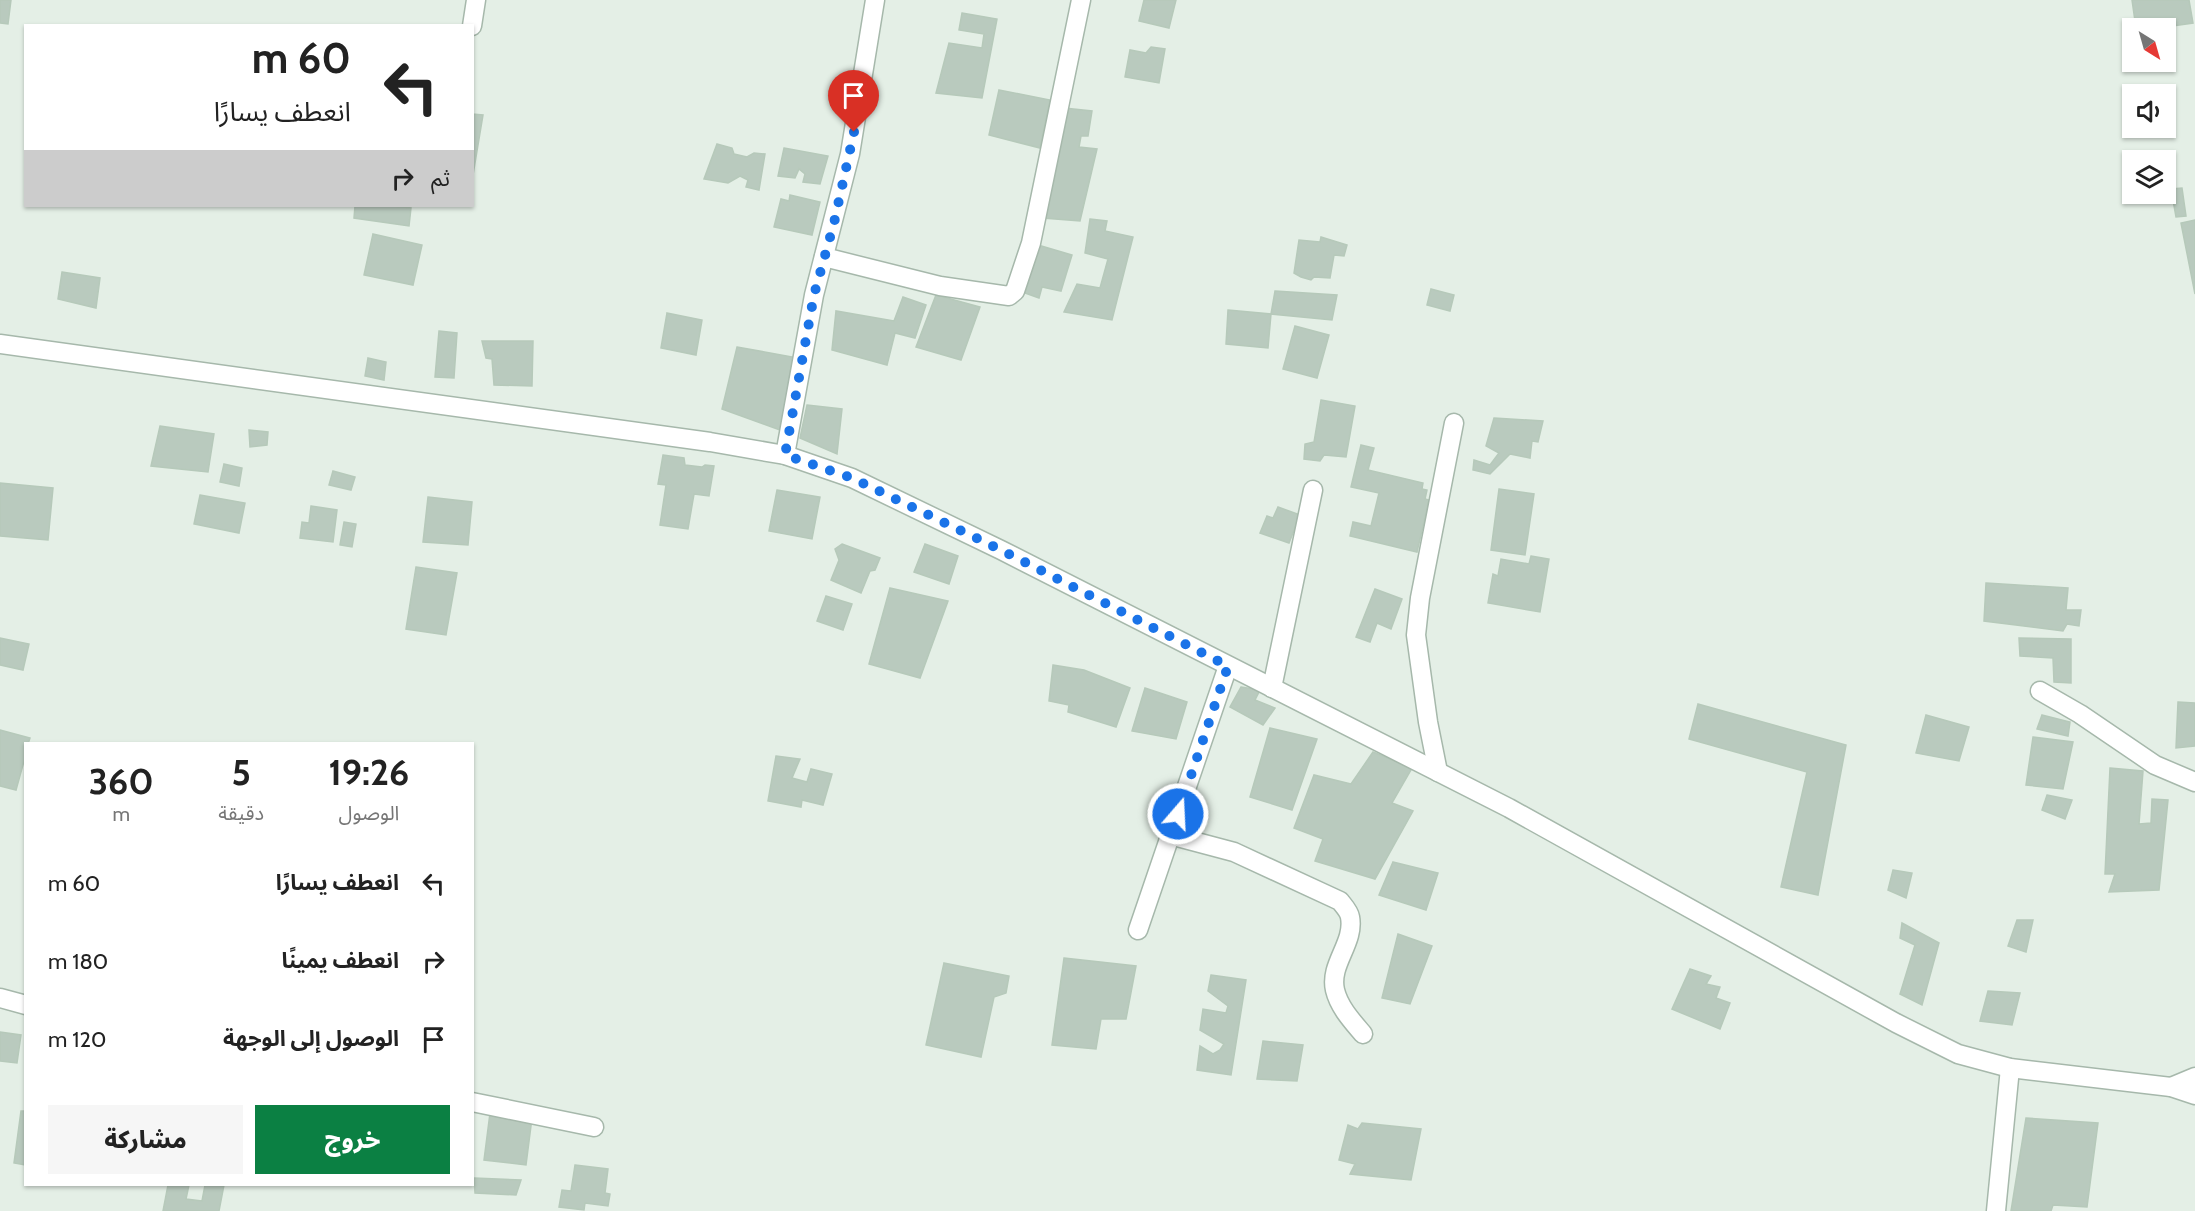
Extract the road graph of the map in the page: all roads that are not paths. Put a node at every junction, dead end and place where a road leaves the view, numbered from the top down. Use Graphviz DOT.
graph roads {
  1 [pos="476,0"];
  2 [pos="875,0"];
  3 [pos="1081,0"];
  4 [pos="472,24"];
  5 [pos="824,257"];
  6 [pos="0,344"];
  7 [pos="1454,423"];
  8 [pos="785,455"];
  9 [pos="1313,490"];
  10 [pos="1228,666"];
  11 [pos="1272,688"];
  12 [pos="2040,691"];
  13 [pos="1438,772"];
  14 [pos="2195,782"];
  15 [pos="1170,835"];
  16 [pos="1138,930"];
  17 [pos="0,998"];
  18 [pos="24,1004"];
  19 [pos="1363,1034"];
  20 [pos="2010,1068"];
  21 [pos="2195,1077"];
  22 [pos="2170,1087"];
  23 [pos="2195,1095"];
  24 [pos="474,1102"];
  25 [pos="594,1127"];
  26 [pos="1996,1211"];
  1 -- 4 [label="street"];
  2 -- 5 [label="street"];
  3 -- 5 [label="street"];
  5 -- 8 [label="street"];
  6 -- 8 [label="street"];
  7 -- 13 [label="street"];
  8 -- 10 [label="street"];
  9 -- 11 [label="street"];
  10 -- 11 [label="street"];
  10 -- 15 [label="street"];
  11 -- 13 [label="street"];
  12 -- 14 [label="street"];
  13 -- 20 [label="street"];
  15 -- 16 [label="street"];
  15 -- 19 [label="street"];
  17 -- 18 [label="street"];
  20 -- 22 [label="street"];
  20 -- 26 [label="street"];
  21 -- 22 [label="street"];
  22 -- 23 [label="street"];
  24 -- 25 [label="street"];
}
